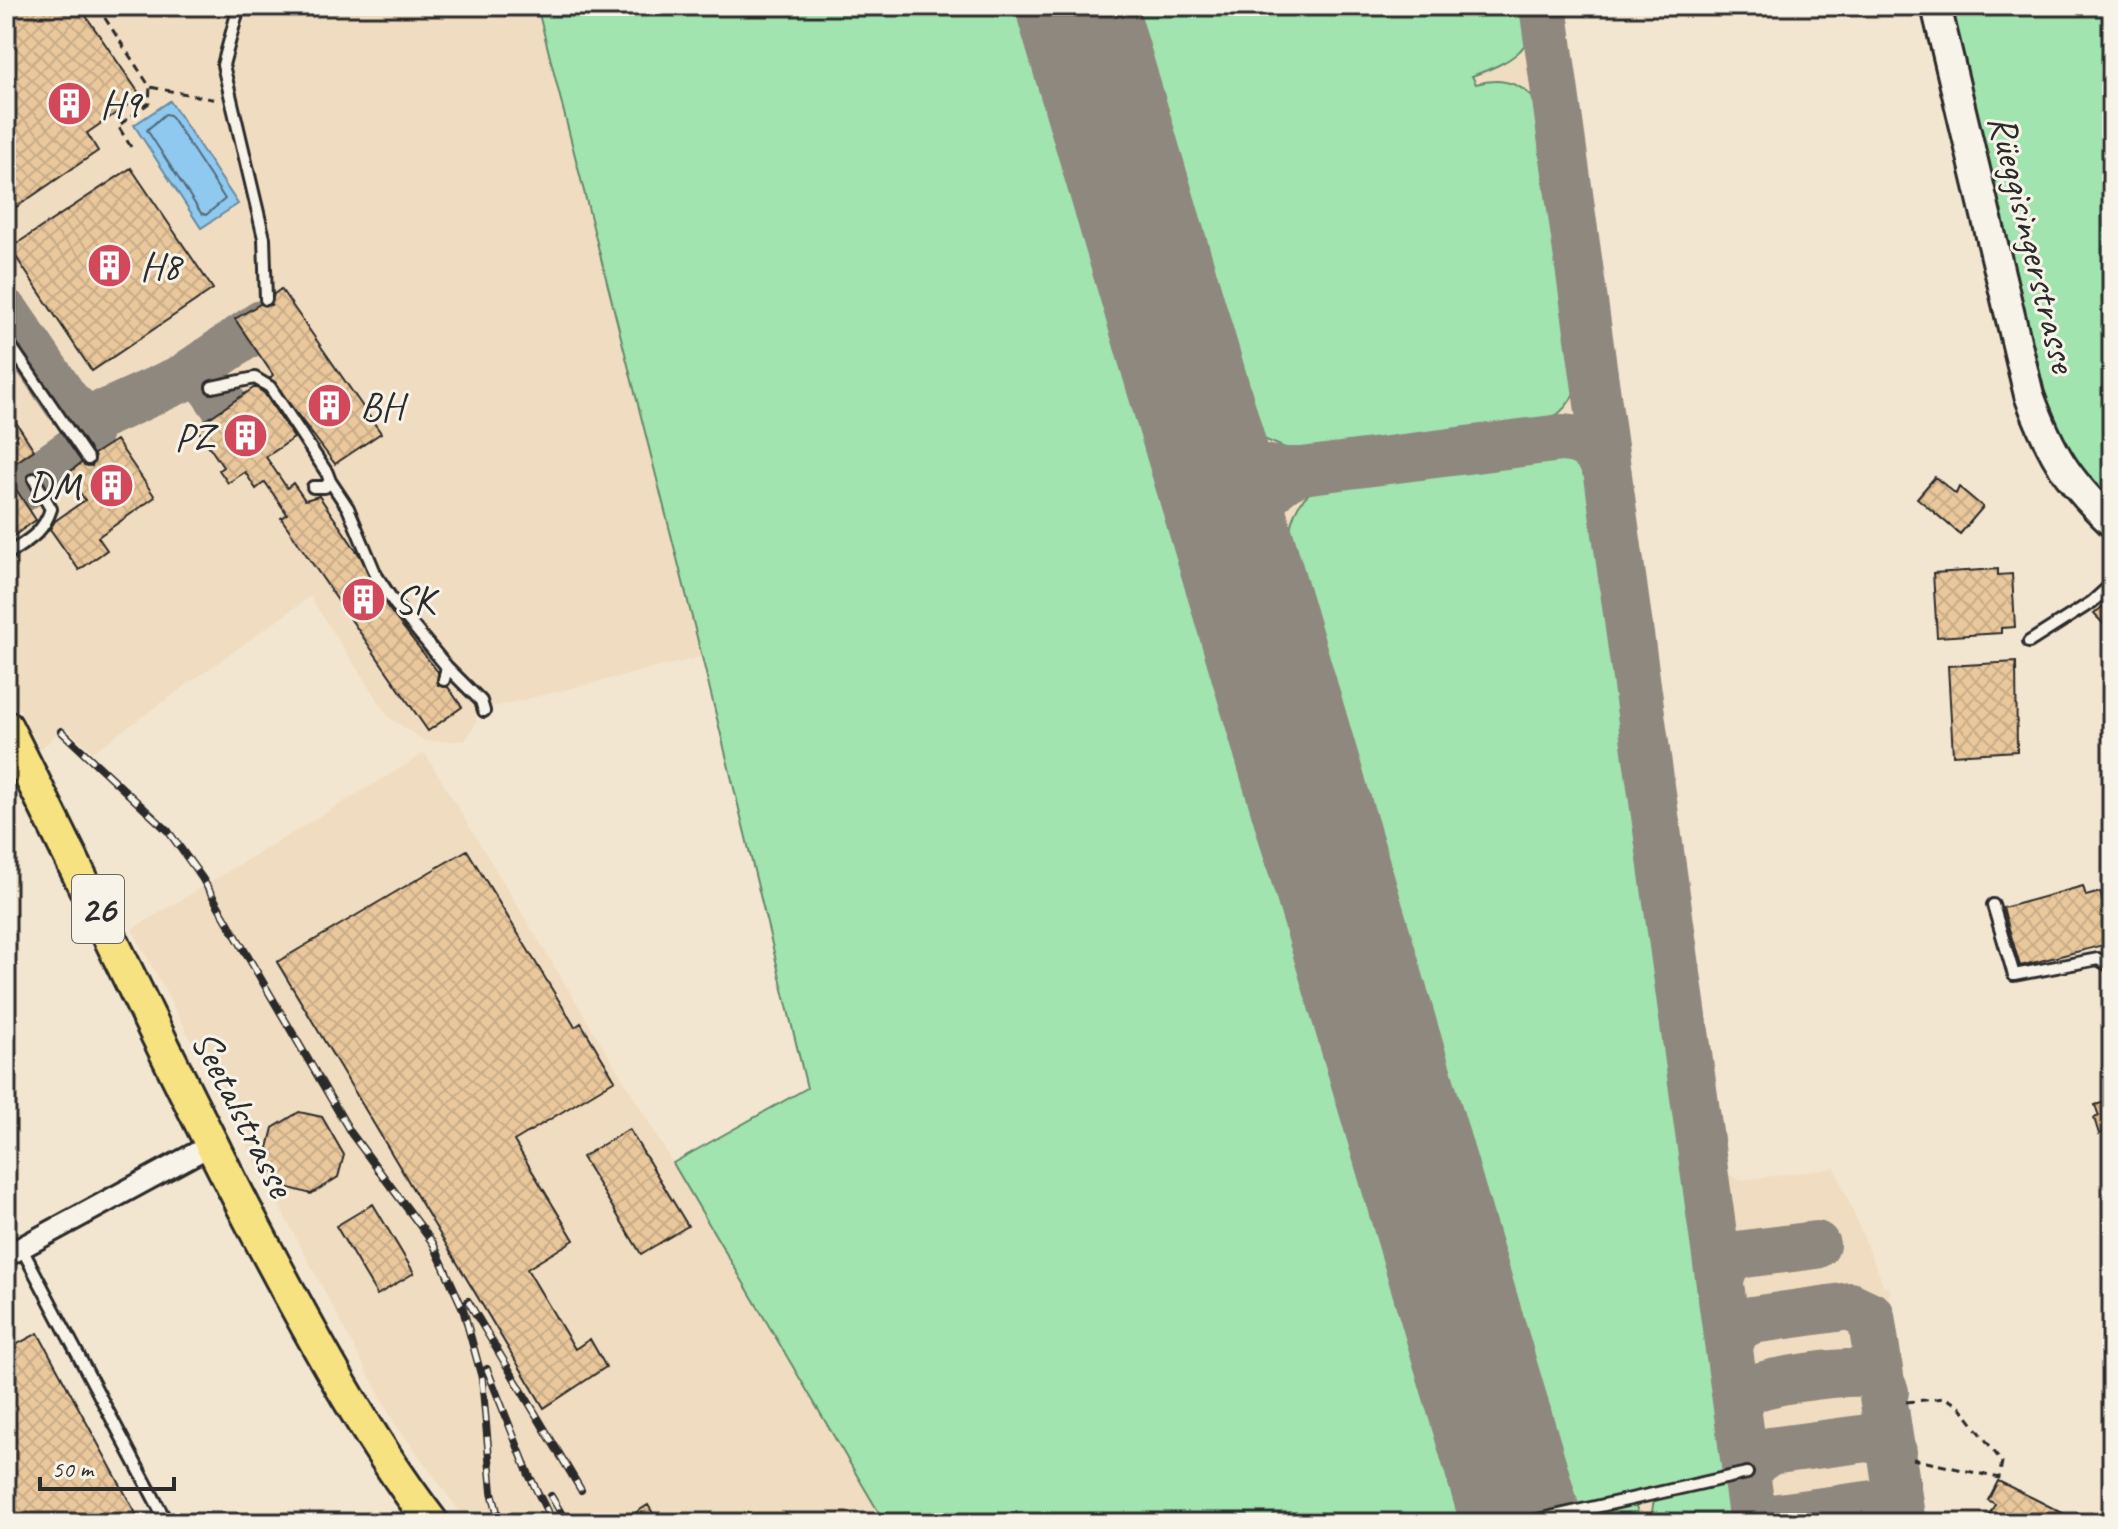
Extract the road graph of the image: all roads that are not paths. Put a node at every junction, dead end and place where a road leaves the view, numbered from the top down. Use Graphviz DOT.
graph roads {
  1 [pos="239,6"];
  2 [pos="1936,6"];
  3 [pos="266,299"];
  4 [pos="6,339"];
  5 [pos="212,387"];
  6 [pos="88,459"];
  7 [pos="34,479"];
  8 [pos="330,481"];
  9 [pos="313,487"];
  10 [pos="2112,523"];
  11 [pos="6,555"];
  12 [pos="2112,584"];
  13 [pos="2029,642"];
  14 [pos="447,667"];
  15 [pos="444,680"];
  16 [pos="484,711"];
  17 [pos="6,727"];
  18 [pos="1993,905"];
  19 [pos="2112,967"];
  20 [pos="211,1145"];
  21 [pos="14,1252"];
  22 [pos="1747,1473"];
  23 [pos="167,1523"];
  24 [pos="432,1523"];
  25 [pos="1524,1523"];
  1 -- 3 [label="lane"];
  2 -- 10 [label="main road, Rüeggisingerstrasse"];
  4 -- 6 [label="lane"];
  5 -- 8 [label="lane"];
  7 -- 11 [label="lane"];
  8 -- 9 [label="lane"];
  8 -- 14 [label="lane"];
  12 -- 13 [label="lane"];
  14 -- 15 [label="lane"];
  14 -- 16 [label="lane"];
  17 -- 20 [label="main road, Seetalstrasse / 26"];
  18 -- 19 [label="lane"];
  20 -- 21 [label="street"];
  20 -- 24 [label="main road, Seetalstrasse / 26"];
  21 -- 23 [label="lane"];
  22 -- 25 [label="lane"];
}
